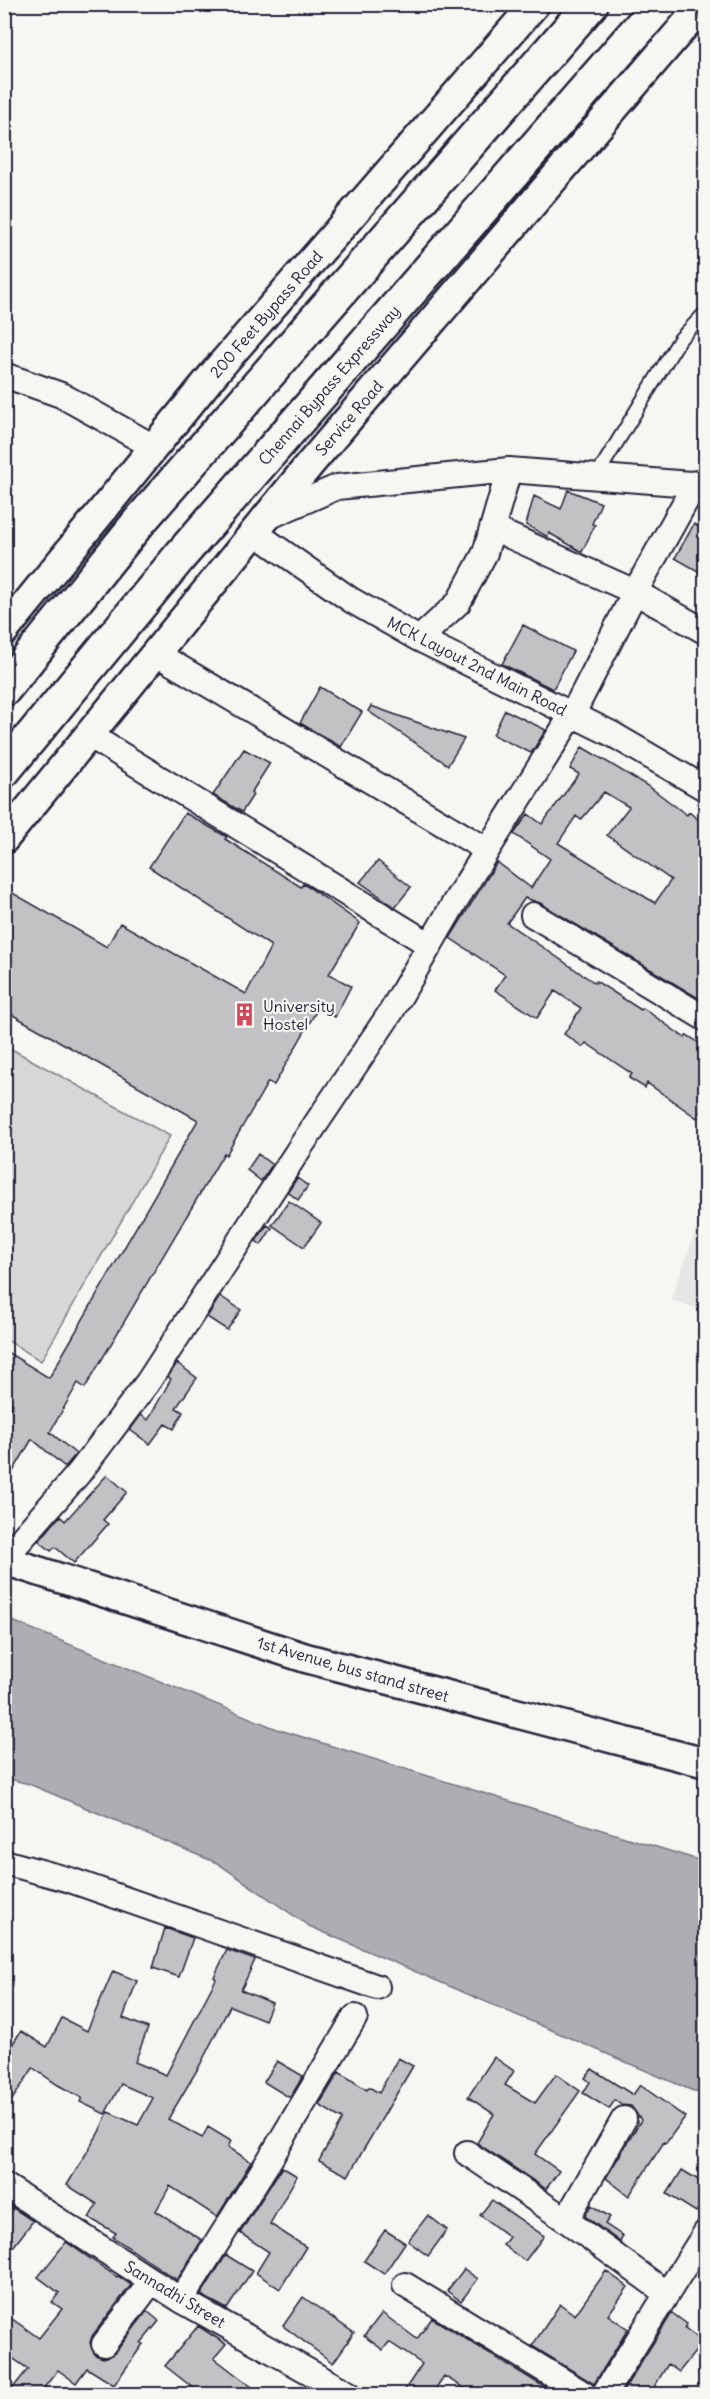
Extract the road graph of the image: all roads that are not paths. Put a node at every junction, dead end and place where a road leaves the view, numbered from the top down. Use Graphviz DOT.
graph roads {
  1 [pos="536,4"];
  2 [pos="591,4"];
  3 [pos="660,4"];
  4 [pos="703,4"];
  5 [pos="705,312"];
  6 [pos="4,375"];
  7 [pos="152,450"];
  8 [pos="509,470"];
  9 [pos="597,475"];
  10 [pos="697,493"];
  11 [pos="260,525"];
  12 [pos="492,528"];
  13 [pos="635,592"];
  14 [pos="4,631"];
  15 [pos="705,632"];
  16 [pos="420,639"];
  17 [pos="156,653"];
  18 [pos="4,689"];
  19 [pos="572,715"];
  20 [pos="89,735"];
  21 [pos="4,770"];
  22 [pos="705,789"];
  23 [pos="4,839"];
  24 [pos="487,850"];
  25 [pos="533,915"];
  26 [pos="430,945"];
  27 [pos="705,1019"];
  28 [pos="4,1559"];
  29 [pos="705,1763"];
  30 [pos="4,1862"];
  31 [pos="378,1987"];
  32 [pos="354,2016"];
  33 [pos="624,2119"];
  34 [pos="467,2153"];
  35 [pos="4,2186"];
  36 [pos="566,2220"];
  37 [pos="705,2232"];
  38 [pos="152,2281"];
  39 [pos="405,2285"];
  40 [pos="666,2293"];
  41 [pos="181,2300"];
  42 [pos="104,2344"];
  43 [pos="350,2394"];
  44 [pos="584,2394"];
  45 [pos="604,2394"];
  1 -- 7 [label="street, 200 Feet Bypass Road"];
  2 -- 18 [label="highway"];
  3 -- 21 [label="highway, Chennai Bypass Expressway"];
  4 -- 11 [label="street, Service Road"];
  5 -- 9 [label="lane"];
  6 -- 7 [label="street"];
  7 -- 14 [label="street, 200 Feet Bypass Road"];
  8 -- 9 [label="street"];
  8 -- 11 [label="street"];
  8 -- 12 [label="street"];
  9 -- 10 [label="street"];
  10 -- 13 [label="street"];
  11 -- 16 [label="street, MCK Layout 2nd Main Road"];
  11 -- 17 [label="street, Service Road"];
  12 -- 13 [label="street"];
  12 -- 16 [label="street"];
  13 -- 15 [label="street"];
  13 -- 19 [label="street"];
  16 -- 19 [label="street, MCK Layout 2nd Main Road"];
  17 -- 20 [label="street, Service Road"];
  17 -- 24 [label="street"];
  19 -- 22 [label="street, MCK Layout 2nd Main Road"];
  19 -- 24 [label="street"];
  20 -- 23 [label="street, Service Road"];
  20 -- 26 [label="street"];
  24 -- 26 [label="street"];
  25 -- 27 [label="street"];
  26 -- 28 [label="street"];
  28 -- 29 [label="street, 1st Avenue, bus stand street"];
  30 -- 31 [label="street"];
  32 -- 41 [label="street"];
  33 -- 36 [label="street"];
  34 -- 36 [label="street"];
  35 -- 38 [label="street, Sannadhi Street"];
  36 -- 40 [label="street"];
  37 -- 40 [label="street"];
  38 -- 41 [label="street, Sannadhi Street"];
  38 -- 42 [label="street"];
  39 -- 44 [label="street"];
  40 -- 45 [label="street"];
  41 -- 43 [label="street, Sannadhi Street"];
}
